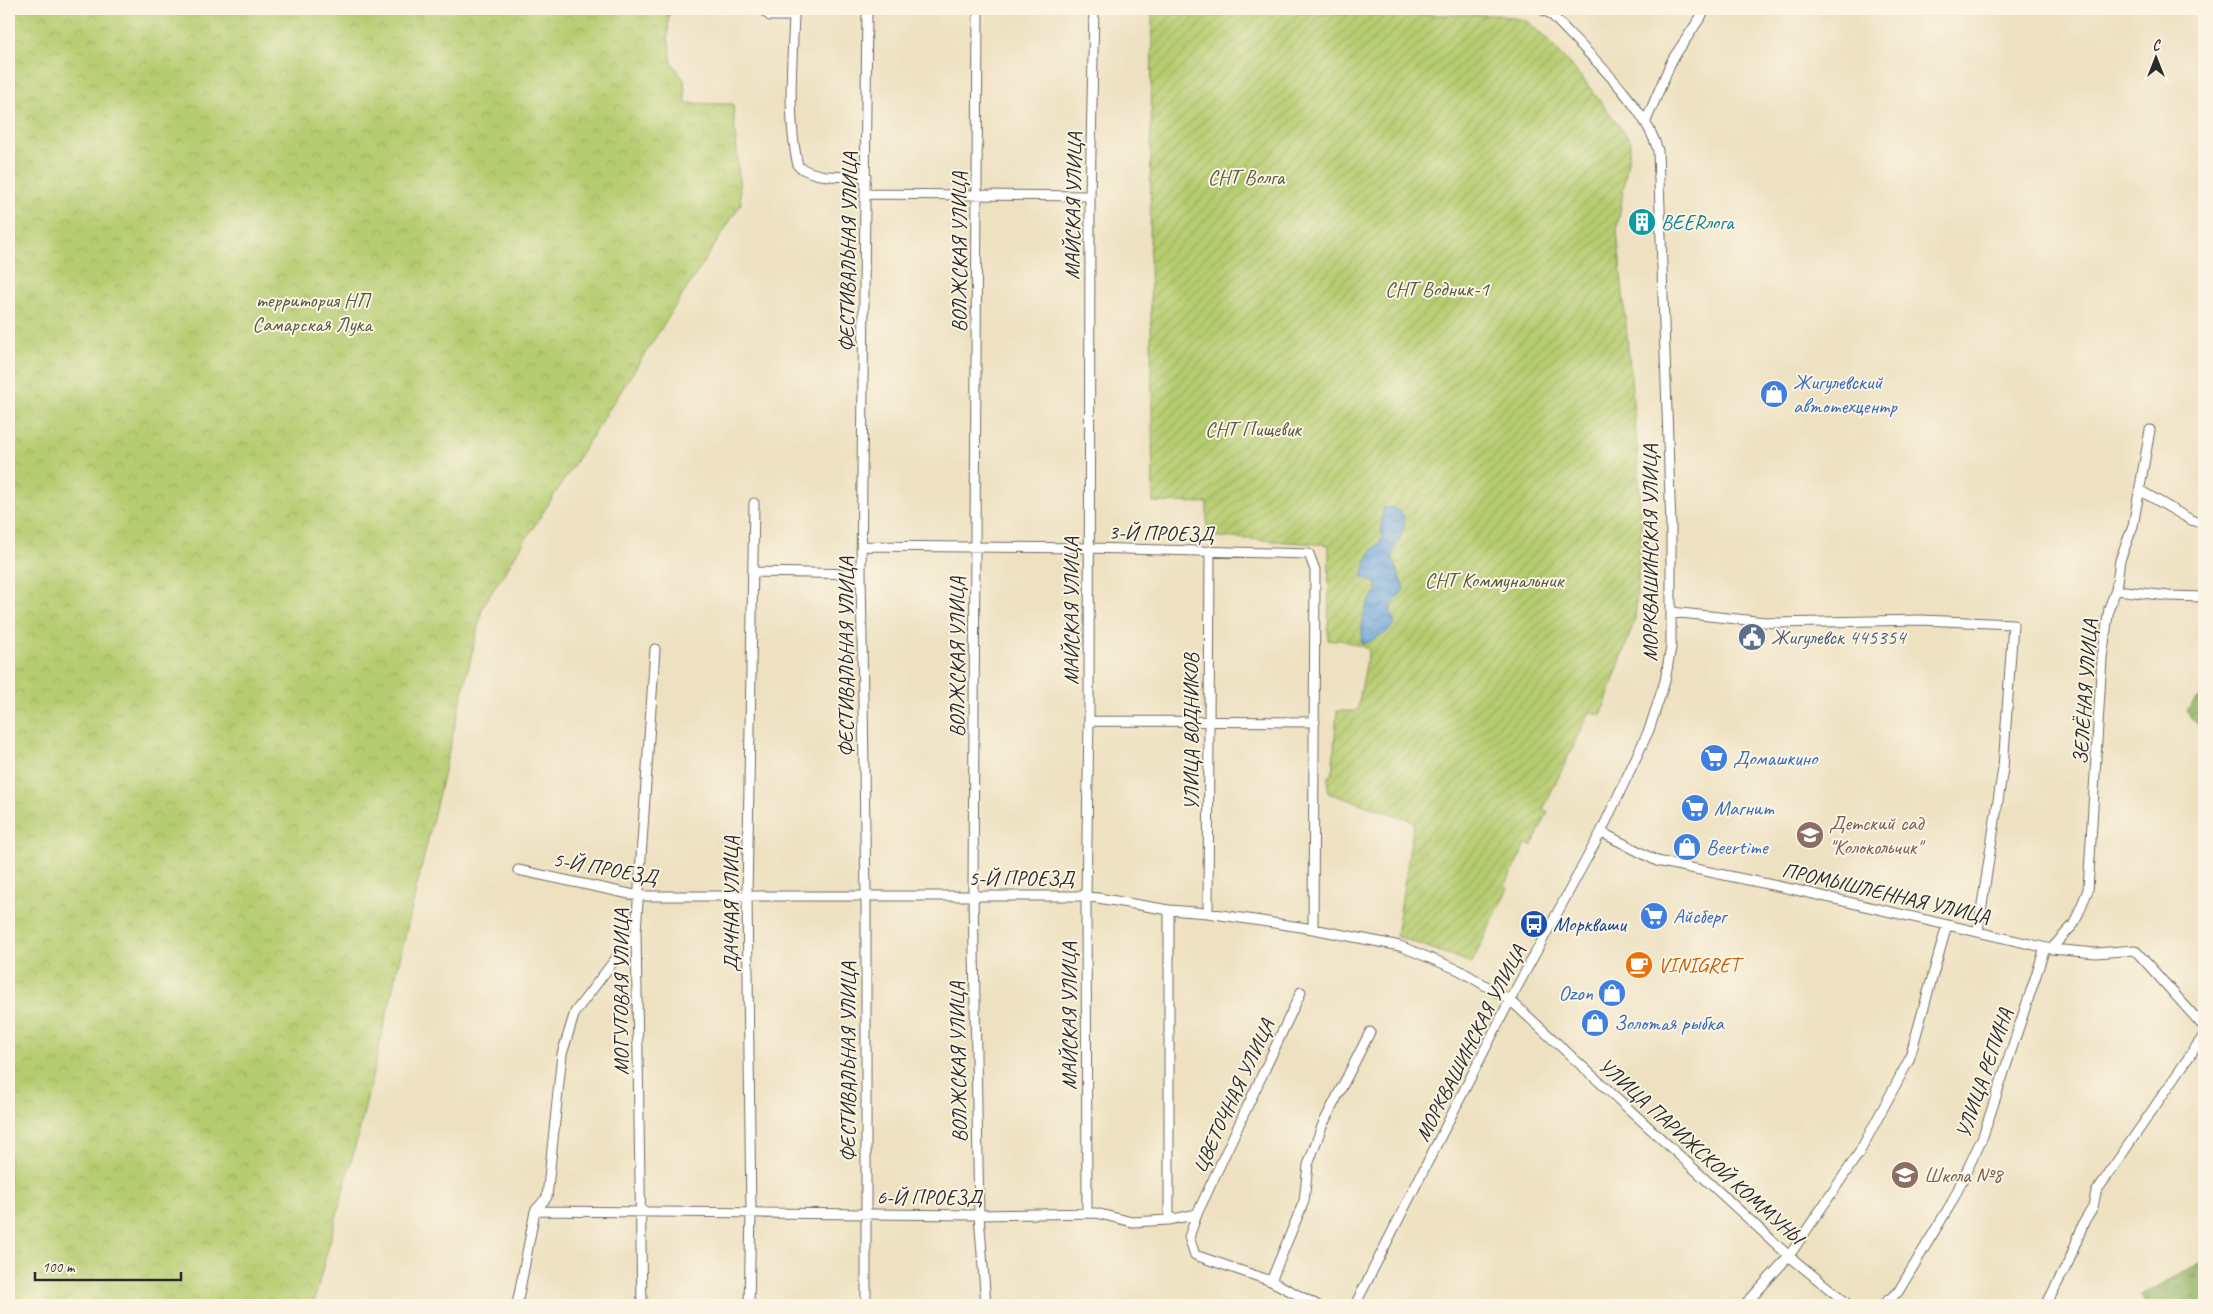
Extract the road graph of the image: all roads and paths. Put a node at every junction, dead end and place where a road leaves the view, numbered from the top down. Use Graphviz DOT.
graph roads {
  1 [pos="761,9"];
  2 [pos="867,9"];
  3 [pos="978,9"];
  4 [pos="1094,9"];
  5 [pos="1542,9"];
  6 [pos="1706,9"];
  7 [pos="1646,120"];
  8 [pos="866,176"];
  9 [pos="866,194"];
  10 [pos="977,194"];
  11 [pos="1090,196"];
  12 [pos="2150,430"];
  13 [pos="2141,491"];
  14 [pos="754,503"];
  15 [pos="2204,524"];
  16 [pos="862,546"];
  17 [pos="975,548"];
  18 [pos="1089,548"];
  19 [pos="1210,551"];
  20 [pos="752,572"];
  21 [pos="861,574"];
  22 [pos="2116,590"];
  23 [pos="2204,597"];
  24 [pos="1671,612"];
  25 [pos="655,649"];
  26 [pos="1089,721"];
  27 [pos="1209,722"];
  28 [pos="1315,722"];
  29 [pos="1601,832"];
  30 [pos="518,870"];
  31 [pos="973,895"];
  32 [pos="639,896"];
  33 [pos="748,896"];
  34 [pos="866,896"];
  35 [pos="1086,896"];
  36 [pos="1169,910"];
  37 [pos="1208,913"];
  38 [pos="1947,925"];
  39 [pos="1313,929"];
  40 [pos="1978,931"];
  41 [pos="636,932"];
  42 [pos="2048,949"];
  43 [pos="1301,992"];
  44 [pos="1510,1000"];
  45 [pos="2204,1027"];
  46 [pos="1370,1032"];
  47 [pos="2204,1035"];
  48 [pos="535,1211"];
  49 [pos="641,1213"];
  50 [pos="751,1213"];
  51 [pos="1087,1213"];
  52 [pos="865,1214"];
  53 [pos="1197,1214"];
  54 [pos="978,1215"];
  55 [pos="1169,1220"];
  56 [pos="1789,1256"];
  57 [pos="1271,1281"];
  58 [pos="517,1305"];
  59 [pos="642,1305"];
  60 [pos="749,1305"];
  61 [pos="866,1305"];
  62 [pos="986,1305"];
  63 [pos="1317,1305"];
  64 [pos="1355,1305"];
  65 [pos="1745,1305"];
  66 [pos="1849,1305"];
  67 [pos="1882,1305"];
  68 [pos="2046,1305"];
  1 -- 8 [label="street"];
  2 -- 8 [label="street, ФЕСТИВАЛЬНАЯ УЛИЦА"];
  3 -- 10 [label="street, ВОЛЖСКАЯ УЛИЦА"];
  4 -- 11 [label="street, МАЙСКАЯ УЛИЦА"];
  5 -- 7 [label="street, МОРКВАШИНСКАЯ УЛИЦА"];
  6 -- 7 [label="street"];
  7 -- 24 [label="street, МОРКВАШИНСКАЯ УЛИЦА"];
  8 -- 9 [label="street, ФЕСТИВАЛЬНАЯ УЛИЦА"];
  9 -- 10 [label="street"];
  9 -- 16 [label="street, ФЕСТИВАЛЬНАЯ УЛИЦА"];
  10 -- 11 [label="street"];
  10 -- 17 [label="street, ВОЛЖСКАЯ УЛИЦА"];
  11 -- 18 [label="street, МАЙСКАЯ УЛИЦА"];
  12 -- 13 [label="street, ЗЕЛЁНАЯ УЛИЦА"];
  13 -- 15 [label="street"];
  13 -- 22 [label="street, ЗЕЛЁНАЯ УЛИЦА"];
  14 -- 20 [label="street, ДАЧНАЯ УЛИЦА"];
  16 -- 17 [label="street, 3-Й ПРОЕЗД"];
  16 -- 21 [label="street, ФЕСТИВАЛЬНАЯ УЛИЦА"];
  17 -- 18 [label="street, 3-Й ПРОЕЗД"];
  17 -- 31 [label="street, ВОЛЖСКАЯ УЛИЦА"];
  18 -- 19 [label="street, 3-Й ПРОЕЗД"];
  18 -- 26 [label="street, МАЙСКАЯ УЛИЦА"];
  19 -- 27 [label="street, УЛИЦА ВОДНИКОВ"];
  19 -- 28 [label="street, 3-Й ПРОЕЗД"];
  20 -- 21 [label="street"];
  20 -- 33 [label="street, ДАЧНАЯ УЛИЦА"];
  21 -- 34 [label="street, ФЕСТИВАЛЬНАЯ УЛИЦА"];
  22 -- 23 [label="street"];
  22 -- 42 [label="street, ЗЕЛЁНАЯ УЛИЦА"];
  24 -- 29 [label="street, МОРКВАШИНСКАЯ УЛИЦА"];
  24 -- 40 [label="street"];
  25 -- 32 [label="street, МОГУТОВАЯ УЛИЦА"];
  26 -- 27 [label="street"];
  26 -- 35 [label="street, МАЙСКАЯ УЛИЦА"];
  27 -- 28 [label="street"];
  27 -- 37 [label="street, УЛИЦА ВОДНИКОВ"];
  28 -- 39 [label="street"];
  29 -- 38 [label="street, ПРОМЫШЛЕННАЯ УЛИЦА"];
  29 -- 44 [label="street, МОРКВАШИНСКАЯ УЛИЦА"];
  30 -- 32 [label="street, 5-Й ПРОЕЗД"];
  31 -- 34 [label="street, 5-Й ПРОЕЗД"];
  31 -- 35 [label="street, 5-Й ПРОЕЗД"];
  31 -- 54 [label="street, ВОЛЖСКАЯ УЛИЦА"];
  32 -- 33 [label="street, 5-Й ПРОЕЗД"];
  32 -- 41 [label="street, МОГУТОВАЯ УЛИЦА"];
  33 -- 34 [label="street, 5-Й ПРОЕЗД"];
  33 -- 50 [label="street, ДАЧНАЯ УЛИЦА"];
  34 -- 52 [label="street, ФЕСТИВАЛЬНАЯ УЛИЦА"];
  35 -- 36 [label="street, 5-Й ПРОЕЗД"];
  35 -- 51 [label="street, МАЙСКАЯ УЛИЦА"];
  36 -- 37 [label="street, 5-Й ПРОЕЗД"];
  36 -- 55 [label="street"];
  37 -- 39 [label="street, 5-Й ПРОЕЗД"];
  38 -- 40 [label="street, ПРОМЫШЛЕННАЯ УЛИЦА"];
  38 -- 56 [label="street"];
  39 -- 44 [label="street, 5-Й ПРОЕЗД"];
  40 -- 42 [label="street, ПРОМЫШЛЕННАЯ УЛИЦА"];
  41 -- 48 [label="street"];
  41 -- 49 [label="street, МОГУТОВАЯ УЛИЦА"];
  42 -- 45 [label="street, ПРОМЫШЛЕННАЯ УЛИЦА"];
  42 -- 67 [label="street, УЛИЦА РЕПИНА"];
  43 -- 53 [label="street, ЦВЕТОЧНАЯ УЛИЦА"];
  44 -- 56 [label="street, УЛИЦА ПАРИЖСКОЙ КОММУНЫ"];
  44 -- 64 [label="street, МОРКВАШИНСКАЯ УЛИЦА"];
  46 -- 57 [label="street"];
  47 -- 68 [label="street"];
  48 -- 49 [label="street, 6-Й ПРОЕЗД"];
  48 -- 58 [label="street"];
  49 -- 50 [label="street, 6-Й ПРОЕЗД"];
  49 -- 59 [label="street, МОГУТОВАЯ УЛИЦА"];
  50 -- 52 [label="street, 6-Й ПРОЕЗД"];
  50 -- 60 [label="street, ДАЧНАЯ УЛИЦА"];
  51 -- 54 [label="street, 6-Й ПРОЕЗД"];
  51 -- 55 [label="street, 6-Й ПРОЕЗД"];
  52 -- 54 [label="street, 6-Й ПРОЕЗД"];
  52 -- 61 [label="street, ФЕСТИВАЛЬНАЯ УЛИЦА"];
  53 -- 55 [label="street, 6-Й ПРОЕЗД"];
  53 -- 57 [label="street"];
  54 -- 62 [label="street, ВОЛЖСКАЯ УЛИЦА"];
  56 -- 65 [label="street"];
  56 -- 66 [label="street, УЛИЦА ПАРИЖСКОЙ КОММУНЫ"];
  57 -- 63 [label="street"];
}
